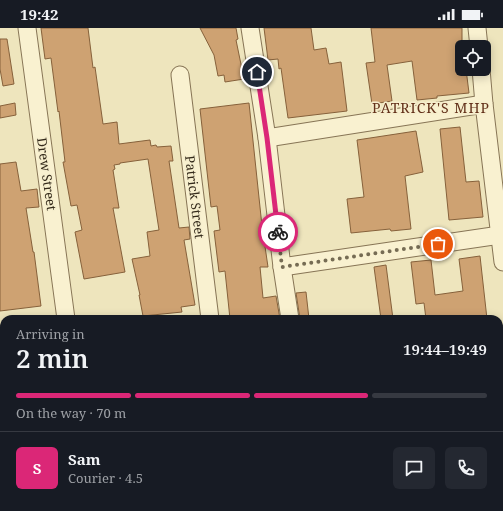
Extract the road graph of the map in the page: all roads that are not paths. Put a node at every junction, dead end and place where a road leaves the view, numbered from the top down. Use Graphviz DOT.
graph roads {
  1 [pos="27,28"];
  2 [pos="250,28"];
  3 [pos="477,28"];
  4 [pos="478,40"];
  5 [pos="180,75"];
  6 [pos="482,76"];
  7 [pos="484,104"];
  8 [pos="267,138"];
  9 [pos="500,235"];
  10 [pos="503,262"];
  11 [pos="282,267"];
  12 [pos="65,315"];
  13 [pos="210,315"];
  14 [pos="289,315"];
  1 -- 12 [label="street, Drew Street"];
  2 -- 8 [label="street"];
  3 -- 4 [label="street"];
  5 -- 13 [label="street, Patrick Street"];
  6 -- 7 [label="street"];
  7 -- 8 [label="street"];
  7 -- 9 [label="street"];
  8 -- 11 [label="street"];
  9 -- 10 [label="street"];
  9 -- 11 [label="street"];
  11 -- 14 [label="street"];
}
